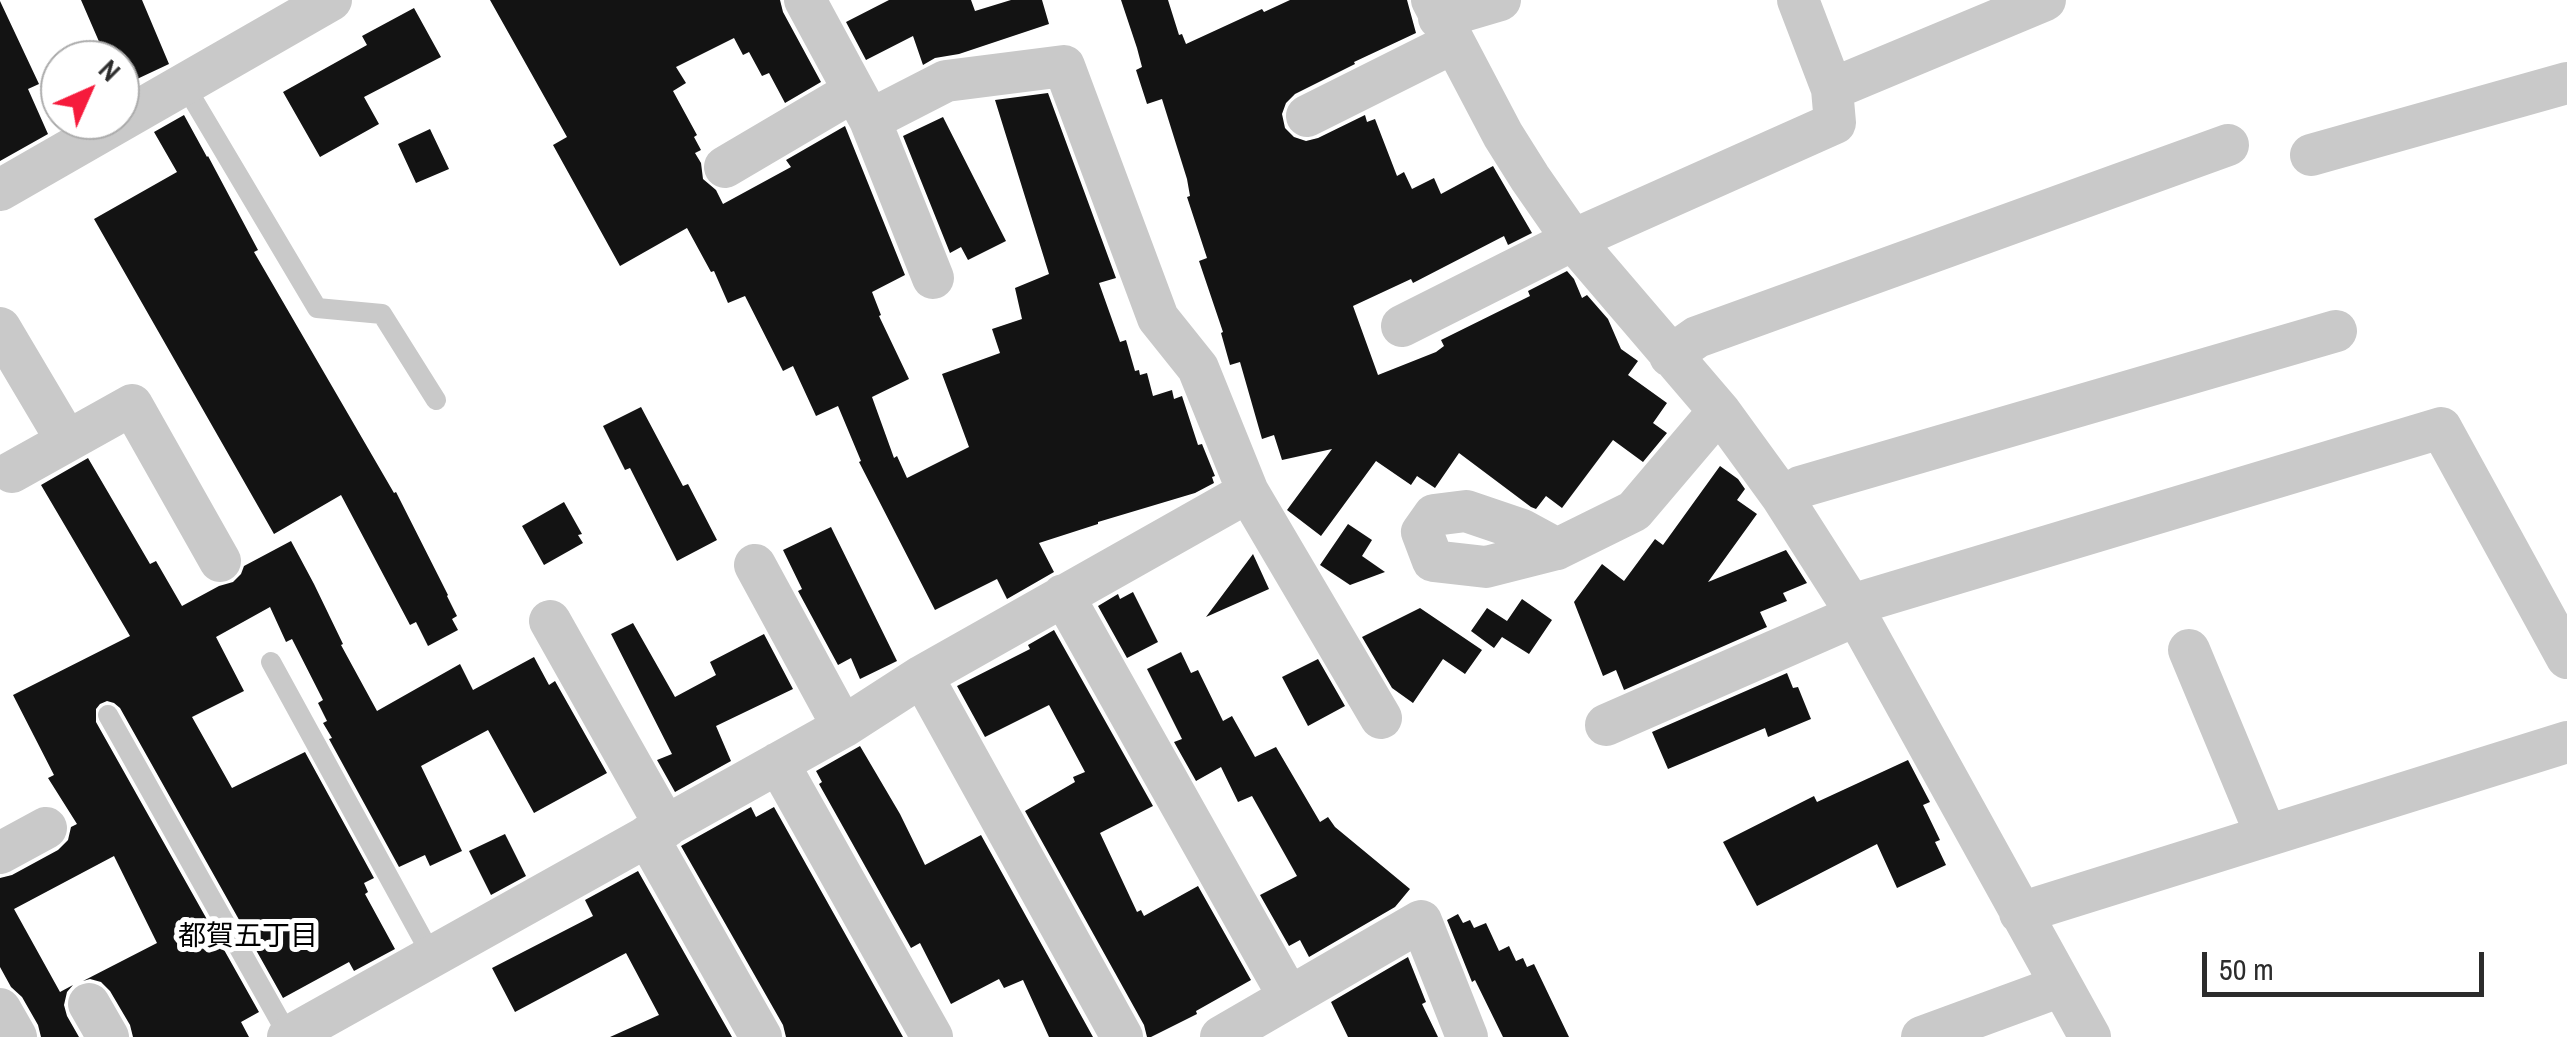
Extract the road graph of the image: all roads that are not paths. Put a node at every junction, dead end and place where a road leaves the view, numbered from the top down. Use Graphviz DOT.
graph roads {
  1 [pos="331,0"];
  2 [pos="805,0"];
  3 [pos="1500,0"];
  4 [pos="1798,0"];
  5 [pos="2045,0"];
  6 [pos="1442,20"];
  7 [pos="2567,83"];
  8 [pos="184,84"];
  9 [pos="1832,89"];
  10 [pos="862,106"];
  11 [pos="1307,116"];
  12 [pos="2228,145"];
  13 [pos="2311,156"];
  14 [pos="725,167"];
  15 [pos="0,190"];
  16 [pos="1573,240"];
  17 [pos="932,278"];
  18 [pos="1402,326"];
  19 [pos="0,328"];
  20 [pos="2336,331"];
  21 [pos="1670,356"];
  22 [pos="436,400"];
  23 [pos="1721,413"];
  24 [pos="67,441"];
  25 [pos="12,472"];
  26 [pos="1248,492"];
  27 [pos="1782,497"];
  28 [pos="1557,549"];
  29 [pos="220,561"];
  30 [pos="755,565"];
  31 [pos="1063,595"];
  32 [pos="1854,610"];
  33 [pos="550,621"];
  34 [pos="2189,650"];
  35 [pos="2566,656"];
  36 [pos="271,662"];
  37 [pos="922,676"];
  38 [pos="108,715"];
  39 [pos="1381,718"];
  40 [pos="1606,726"];
  41 [pos="843,727"];
  42 [pos="2567,742"];
  43 [pos="778,763"];
  44 [pos="657,832"];
  45 [pos="2266,836"];
  46 [pos="2020,913"];
  47 [pos="432,956"];
  48 [pos="2062,986"];
  49 [pos="0,1009"];
  50 [pos="1259,1022"];
  51 [pos="16,1037"];
  52 [pos="289,1037"];
  53 [pos="760,1037"];
  54 [pos="932,1037"];
  55 [pos="1122,1037"];
  56 [pos="1467,1037"];
  57 [pos="1922,1037"];
  58 [pos="2090,1037"];
  1 -- 8 [label="street"];
  2 -- 10 [label="street"];
  3 -- 6 [label="street"];
  4 -- 9 [label="street"];
  5 -- 9 [label="street"];
  6 -- 11 [label="street"];
  6 -- 16 [label="street"];
  7 -- 13 [label="street"];
  8 -- 15 [label="street"];
  8 -- 22 [label="lane"];
  9 -- 16 [label="street"];
  10 -- 14 [label="street"];
  10 -- 17 [label="street"];
  10 -- 26 [label="street"];
  12 -- 21 [label="street"];
  16 -- 18 [label="street"];
  16 -- 21 [label="street"];
  19 -- 24 [label="street"];
  20 -- 27 [label="street"];
  21 -- 23 [label="street"];
  23 -- 27 [label="street"];
  23 -- 28 [label="street"];
  24 -- 25 [label="street"];
  24 -- 29 [label="street"];
  26 -- 31 [label="street"];
  26 -- 39 [label="street"];
  27 -- 32 [label="street"];
  30 -- 41 [label="street"];
  31 -- 37 [label="street"];
  31 -- 50 [label="street"];
  32 -- 35 [label="street"];
  32 -- 40 [label="street"];
  32 -- 46 [label="street"];
  33 -- 44 [label="street"];
  34 -- 45 [label="street"];
  36 -- 47 [label="lane"];
  37 -- 41 [label="street"];
  37 -- 55 [label="street"];
  38 -- 52 [label="lane"];
  41 -- 43 [label="street"];
  42 -- 45 [label="street"];
  43 -- 44 [label="street"];
  43 -- 54 [label="street"];
  44 -- 47 [label="street"];
  44 -- 53 [label="street"];
  45 -- 46 [label="street"];
  46 -- 48 [label="street"];
  47 -- 52 [label="street"];
  48 -- 57 [label="street"];
  48 -- 58 [label="street"];
  49 -- 51 [label="street"];
  50 -- 56 [label="street"];
}
